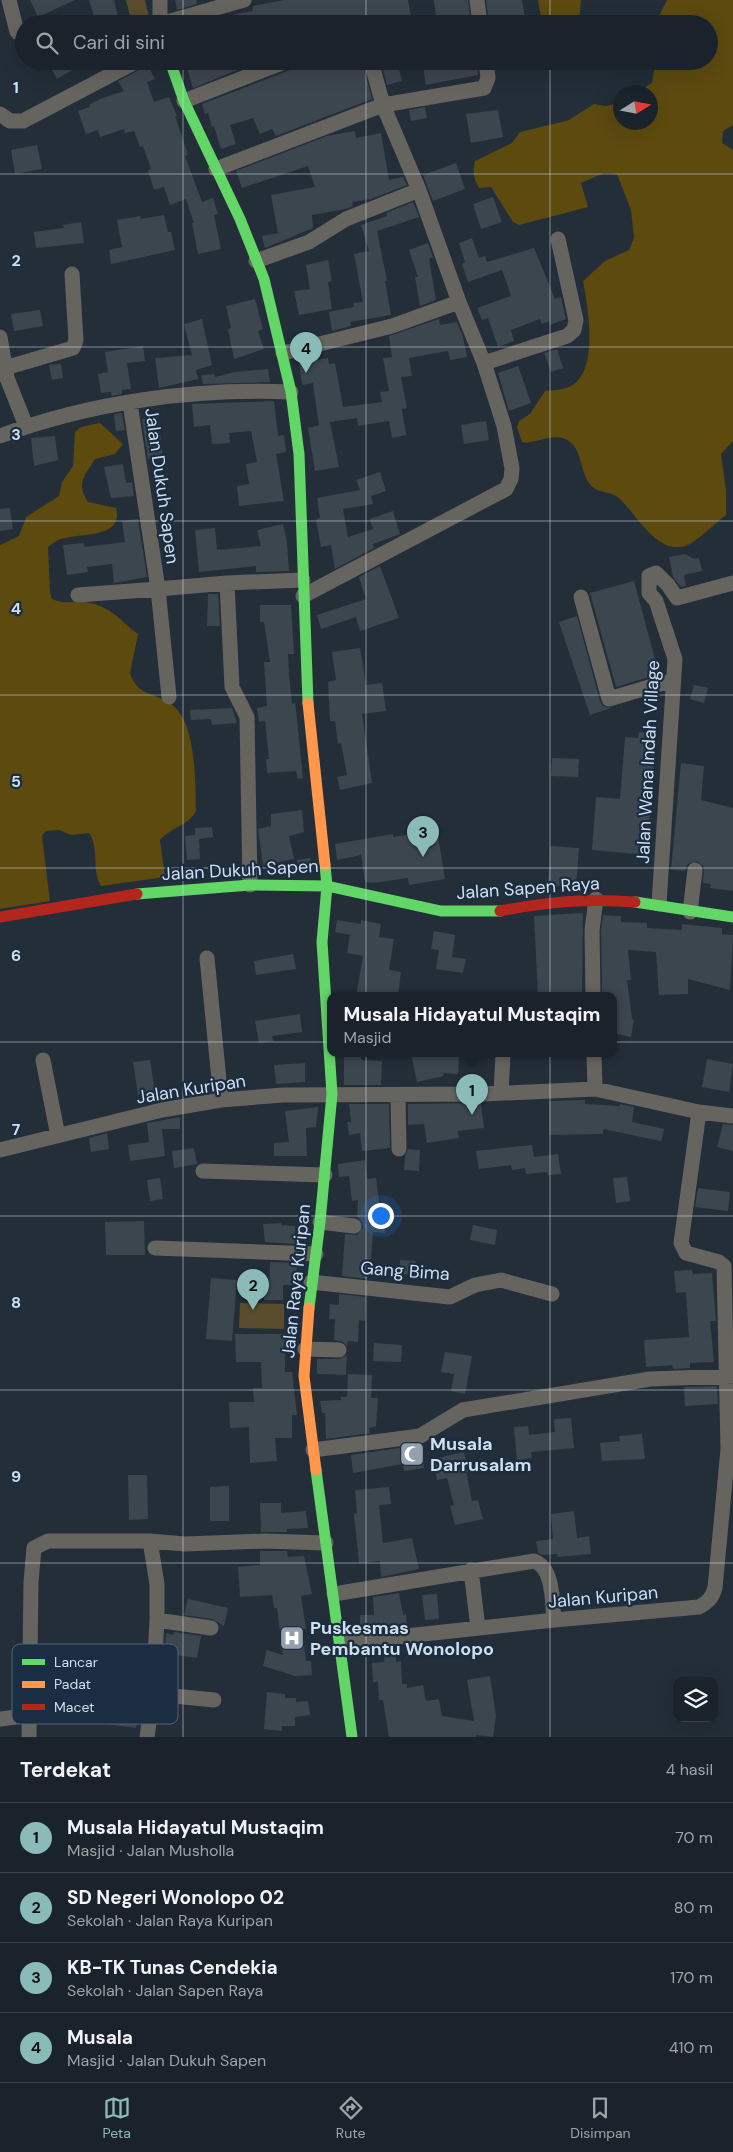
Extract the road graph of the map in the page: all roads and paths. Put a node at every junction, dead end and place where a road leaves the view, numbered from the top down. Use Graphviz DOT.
graph roads {
  1 [pos="9,0"];
  2 [pos="160,0"];
  3 [pos="244,0"];
  4 [pos="477,0"];
  5 [pos="160,15"];
  6 [pos="192,15"];
  7 [pos="479,15"];
  8 [pos="15,24"];
  9 [pos="120,70"];
  10 [pos="173,70"];
  11 [pos="262,70"];
  12 [pos="373,70"];
  13 [pos="487,70"];
  14 [pos="184,100"];
  15 [pos="383,105"];
  16 [pos="0,114"];
  17 [pos="216,170"];
  18 [pos="418,190"];
  19 [pos="558,239"];
  20 [pos="256,261"];
  21 [pos="72,274"];
  22 [pos="459,302"];
  23 [pos="0,337"];
  24 [pos="283,353"];
  25 [pos="484,363"];
  26 [pos="5,368"];
  27 [pos="292,392"];
  28 [pos="130,403"];
  29 [pos="26,426"];
  30 [pos="0,436"];
  31 [pos="302,580"];
  32 [pos="227,583"];
  33 [pos="733,583"];
  34 [pos="158,589"];
  35 [pos="78,594"];
  36 [pos="303,596"];
  37 [pos="581,596"];
  38 [pos="673,680"];
  39 [pos="169,697"];
  40 [pos="695,870"];
  41 [pos="250,886"];
  42 [pos="327,886"];
  43 [pos="596,899"];
  44 [pos="659,904"];
  45 [pos="690,912"];
  46 [pos="0,917"];
  47 [pos="733,917"];
  48 [pos="207,958"];
  49 [pos="593,992"];
  50 [pos="327,1018"];
  51 [pos="330,1057"];
  52 [pos="503,1057"];
  53 [pos="594,1057"];
  54 [pos="43,1060"];
  55 [pos="595,1089"];
  56 [pos="501,1093"];
  57 [pos="332,1094"];
  58 [pos="398,1095"];
  59 [pos="221,1100"];
  60 [pos="699,1112"];
  61 [pos="733,1116"];
  62 [pos="58,1136"];
  63 [pos="0,1150"];
  64 [pos="399,1150"];
  65 [pos="203,1170"];
  66 [pos="325,1175"];
  67 [pos="320,1222"];
  68 [pos="354,1226"];
  69 [pos="155,1248"];
  70 [pos="316,1254"];
  71 [pos="311,1282"];
  72 [pos="552,1294"];
  73 [pos="305,1349"];
  74 [pos="339,1350"];
  75 [pos="729,1376"];
  76 [pos="730,1449"];
  77 [pos="313,1450"];
  78 [pos="150,1541"];
  79 [pos="326,1543"];
  80 [pos="470,1570"];
  81 [pos="334,1594"];
  82 [pos="157,1620"];
  83 [pos="554,1620"];
  84 [pos="211,1628"];
  85 [pos="478,1628"];
  86 [pos="341,1643"];
  87 [pos="31,1644"];
  88 [pos="156,1644"];
  89 [pos="178,1696"];
  90 [pos="214,1700"];
  91 [pos="31,1724"];
  92 [pos="30,1737"];
  93 [pos="352,1737"];
  1 -- 8 [label="street"];
  2 -- 5 [label="street"];
  3 -- 6 [label="street"];
  4 -- 7 [label="street"];
  9 -- 16 [label="street"];
  10 -- 14 [label="street, Jalan Dukuh Sapen"];
  11 -- 14 [label="street"];
  12 -- 15 [label="street"];
  13 -- 15 [label="street"];
  14 -- 17 [label="street, Jalan Dukuh Sapen"];
  15 -- 17 [label="street"];
  15 -- 18 [label="street"];
  17 -- 20 [label="street, Jalan Dukuh Sapen"];
  18 -- 20 [label="street"];
  18 -- 22 [label="street"];
  19 -- 25 [label="street"];
  20 -- 24 [label="street, Jalan Dukuh Sapen"];
  21 -- 26 [label="street"];
  22 -- 24 [label="street"];
  22 -- 25 [label="street"];
  23 -- 26 [label="street"];
  24 -- 27 [label="street, Jalan Dukuh Sapen"];
  25 -- 36 [label="street"];
  26 -- 29 [label="street"];
  27 -- 28 [label="street, Jalan Dukuh Sapen"];
  27 -- 31 [label="street, Jalan Dukuh Sapen"];
  28 -- 29 [label="street"];
  28 -- 34 [label="street, Jalan Dukuh Sapen"];
  29 -- 30 [label="street"];
  31 -- 32 [label="street, Jalan Dukuh Sapen"];
  31 -- 36 [label="street, Jalan Dukuh Sapen"];
  32 -- 34 [label="street, Jalan Dukuh Sapen"];
  32 -- 41 [label="street"];
  33 -- 38 [label="street, Jalan Wana Indah Village"];
  34 -- 35 [label="street"];
  34 -- 39 [label="street"];
  36 -- 42 [label="street, Jalan Dukuh Sapen"];
  37 -- 38 [label="street"];
  38 -- 44 [label="street, Jalan Wana Indah Village"];
  40 -- 45 [label="street"];
  41 -- 42 [label="street, Jalan Dukuh Sapen"];
  41 -- 46 [label="street, Jalan Dukuh Sapen"];
  42 -- 43 [label="street, Jalan Sapen Raya"];
  42 -- 50 [label="street, Jalan Raya Kuripan"];
  43 -- 44 [label="street, Jalan Sapen Raya"];
  43 -- 49 [label="street"];
  44 -- 45 [label="street, Jalan Sapen Raya"];
  45 -- 47 [label="street, Jalan Sapen Raya"];
  48 -- 59 [label="street"];
  51 -- 57 [label="street, Jalan Raya Kuripan"];
  52 -- 56 [label="street"];
  53 -- 55 [label="street"];
  54 -- 62 [label="street"];
  55 -- 56 [label="street, Jalan Kuripan"];
  55 -- 60 [label="street, Jalan Kuripan"];
  56 -- 58 [label="street, Jalan Kuripan"];
  57 -- 58 [label="street, Jalan Kuripan"];
  57 -- 59 [label="street, Jalan Kuripan"];
  57 -- 66 [label="street, Jalan Raya Kuripan"];
  58 -- 64 [label="street"];
  59 -- 62 [label="street, Jalan Kuripan"];
  60 -- 61 [label="street, Jalan Kuripan"];
  60 -- 75 [label="street"];
  62 -- 63 [label="street, Jalan Kuripan"];
  65 -- 66 [label="street"];
  66 -- 67 [label="street, Jalan Raya Kuripan"];
  67 -- 68 [label="street"];
  67 -- 70 [label="street, Jalan Raya Kuripan"];
  69 -- 70 [label="street"];
  70 -- 71 [label="street, Jalan Raya Kuripan"];
  71 -- 72 [label="street, Gang Bima"];
  71 -- 73 [label="street, Jalan Raya Kuripan"];
  73 -- 74 [label="street"];
  73 -- 77 [label="street, Jalan Raya Kuripan"];
  75 -- 76 [label="street"];
  75 -- 77 [label="street"];
  76 -- 83 [label="street, Jalan Kuripan"];
  77 -- 79 [label="street, Jalan Raya Kuripan"];
  78 -- 79 [label="street"];
  78 -- 82 [label="street"];
  78 -- 87 [label="street"];
  79 -- 81 [label="street, Jalan Raya Kuripan"];
  80 -- 81 [label="street"];
  80 -- 83 [label="street"];
  80 -- 85 [label="street"];
  81 -- 86 [label="street, Jalan Raya Kuripan"];
  82 -- 84 [label="street"];
  82 -- 88 [label="street"];
  83 -- 85 [label="street, Jalan Kuripan"];
  85 -- 86 [label="street, Jalan Kuripan"];
  86 -- 93 [label="street, Jalan Raya Kuripan"];
  89 -- 90 [label="street"];
  91 -- 92 [label="street"];
}
